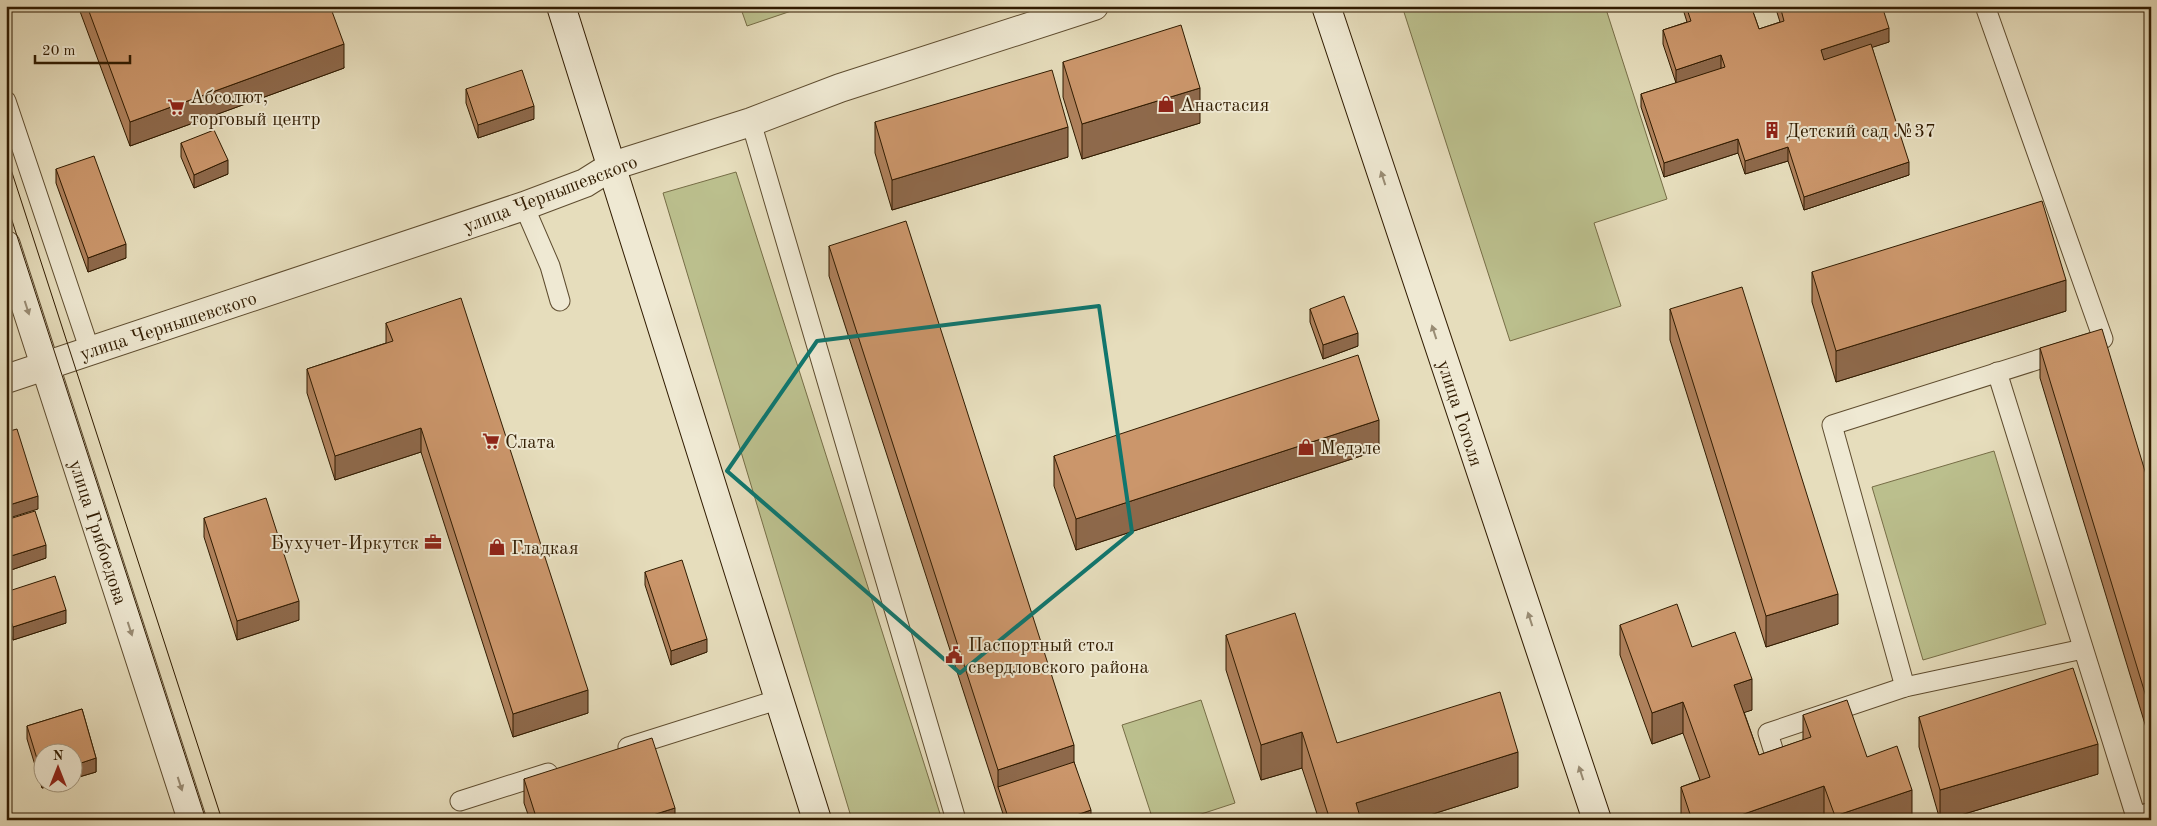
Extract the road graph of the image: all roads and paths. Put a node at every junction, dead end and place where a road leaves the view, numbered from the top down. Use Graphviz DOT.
graph roads {
  1 [pos="562,6"];
  2 [pos="1094,6"];
  3 [pos="1326,6"];
  4 [pos="1985,6"];
  5 [pos="6,101"];
  6 [pos="751,122"];
  7 [pos="612,166"];
  8 [pos="524,206"];
  9 [pos="6,245"];
  10 [pos="560,301"];
  11 [pos="90,351"];
  12 [pos="45,366"];
  13 [pos="1997,372"];
  14 [pos="6,379"];
  15 [pos="2083,649"];
  16 [pos="1905,687"];
  17 [pos="780,699"];
  18 [pos="615,751"];
  19 [pos="569,766"];
  20 [pos="460,801"];
  21 [pos="2151,812"];
  22 [pos="192,820"];
  23 [pos="817,820"];
  24 [pos="956,820"];
  25 [pos="1597,820"];
  26 [pos="1795,820"];
  1 -- 7 [label="street"];
  2 -- 6 [label="street, улица Чернышевского"];
  25 -- 3 [label="street, улица Гоголя, one-way"];
  4 -- 13 [label="lane"];
  5 -- 11 [label="lane"];
  6 -- 7 [label="street, улица Чернышевского"];
  6 -- 24 [label="lane"];
  7 -- 8 [label="street, улица Чернышевского"];
  7 -- 17 [label="street"];
  8 -- 10 [label="lane"];
  8 -- 11 [label="street, улица Чернышевского"];
  9 -- 12 [label="street, улица Грибоедова, one-way"];
  11 -- 12 [label="street, улица Чернышевского"];
  12 -- 14 [label="street, улица Чернышевского"];
  12 -- 22 [label="street, улица Грибоедова, one-way"];
  13 -- 15 [label="lane"];
  13 -- 16 [label="lane"];
  15 -- 16 [label="lane"];
  15 -- 21 [label="lane"];
  16 -- 26 [label="lane"];
  17 -- 18 [label="lane"];
  17 -- 23 [label="street"];
  19 -- 20 [label="lane"];
}
